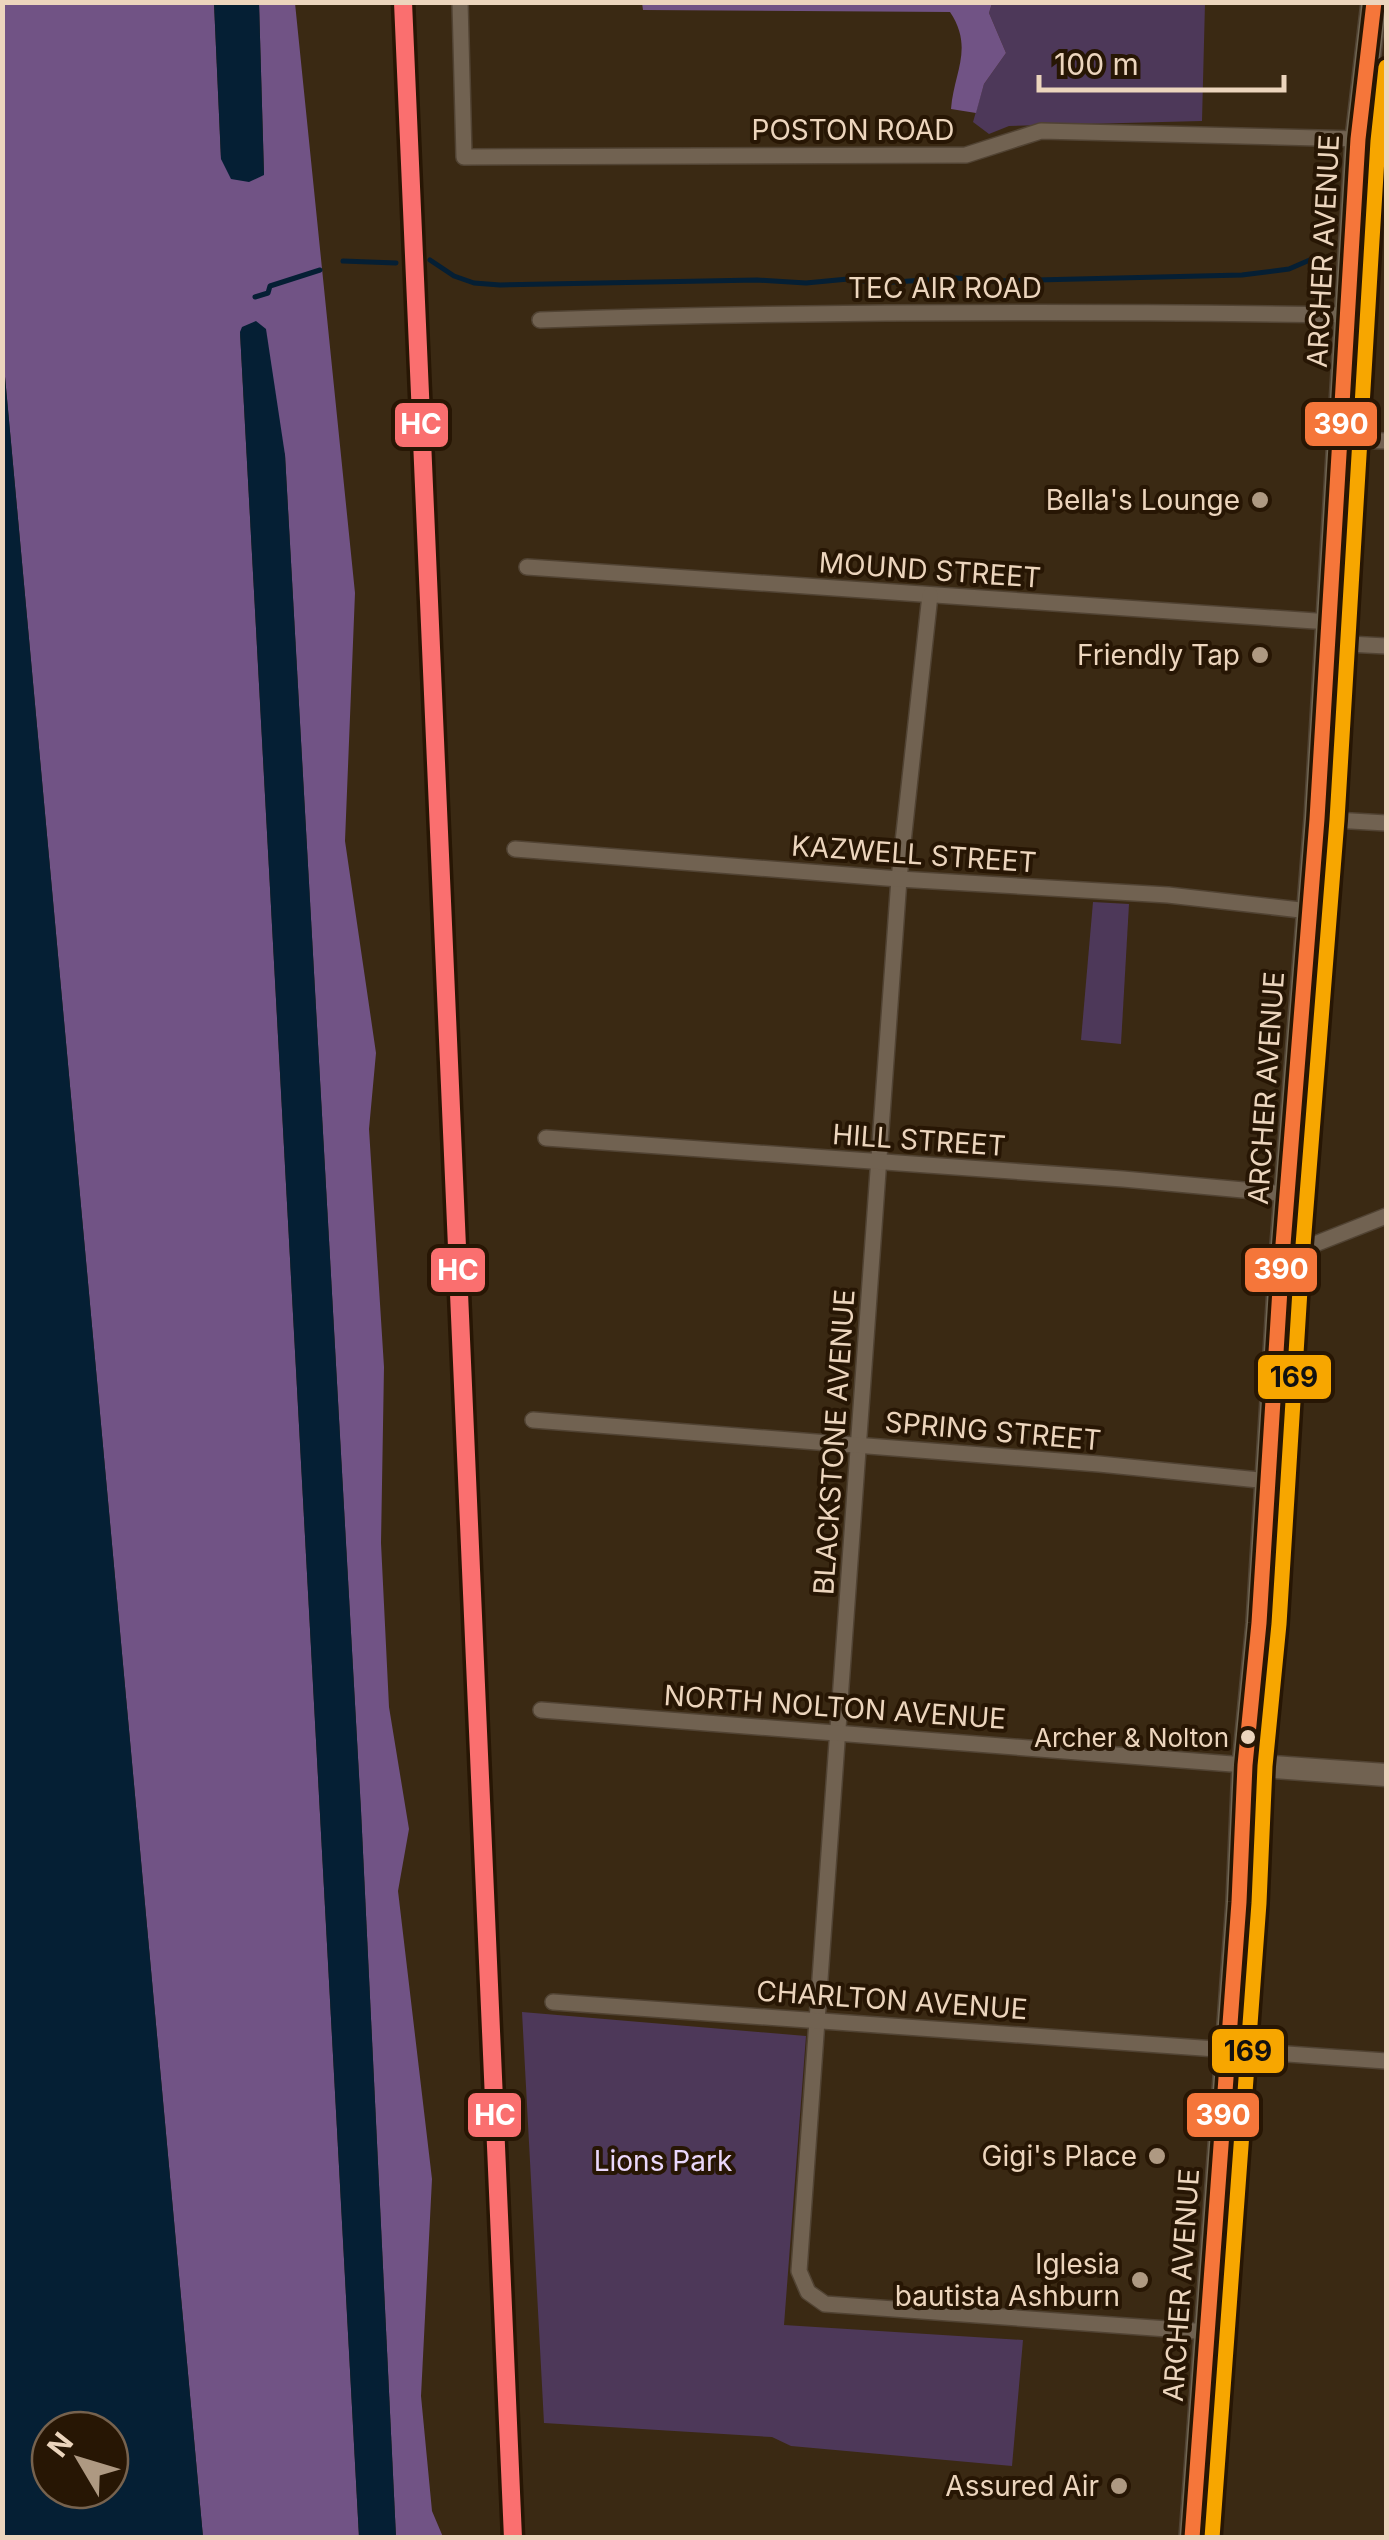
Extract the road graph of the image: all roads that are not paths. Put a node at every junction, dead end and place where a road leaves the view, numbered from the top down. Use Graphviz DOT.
graph roads {
  1 [pos="460,2"];
  2 [pos="1374,2"];
  3 [pos="1358,139"];
  4 [pos="1350,314"];
  5 [pos="540,320"];
  6 [pos="1342,440"];
  7 [pos="1386,441"];
  8 [pos="527,567"];
  9 [pos="930,595"];
  10 [pos="1329,632"];
  11 [pos="1386,646"];
  12 [pos="1317,819"];
  13 [pos="1386,823"];
  14 [pos="515,849"];
  15 [pos="899,879"];
  16 [pos="1309,911"];
  17 [pos="546,1138"];
  18 [pos="880,1163"];
  19 [pos="1287,1194"];
  20 [pos="1386,1216"];
  21 [pos="1282,1257"];
  22 [pos="533,1420"];
  23 [pos="857,1445"];
  24 [pos="1269,1481"];
  25 [pos="541,1710"];
  26 [pos="839,1734"];
  27 [pos="1244,1765"];
  28 [pos="1386,1775"];
  29 [pos="554,2002"];
  30 [pos="818,2021"];
  31 [pos="1226,2051"];
  32 [pos="1386,2061"];
  33 [pos="1208,2332"];
  34 [pos="1192,2538"];
  1 -- 3 [label="street, POSTON ROAD"];
  2 -- 3 [label="main road, ARCHER AVENUE"];
  3 -- 4 [label="main road, ARCHER AVENUE"];
  4 -- 5 [label="street, TEC AIR ROAD"];
  4 -- 6 [label="main road, ARCHER AVENUE"];
  6 -- 7 [label="street"];
  6 -- 10 [label="main road, ARCHER AVENUE"];
  8 -- 9 [label="street, MOUND STREET"];
  9 -- 10 [label="street, MOUND STREET"];
  9 -- 15 [label="street, BLACKSTONE AVENUE"];
  10 -- 11 [label="street, MOUND STREET"];
  10 -- 12 [label="main road, ARCHER AVENUE"];
  12 -- 13 [label="street"];
  12 -- 16 [label="main road, ARCHER AVENUE"];
  14 -- 15 [label="street, KAZWELL STREET"];
  15 -- 16 [label="street, KAZWELL STREET"];
  15 -- 18 [label="street, BLACKSTONE AVENUE"];
  16 -- 19 [label="main road, ARCHER AVENUE"];
  17 -- 18 [label="street, HILL STREET"];
  18 -- 19 [label="street, HILL STREET"];
  18 -- 23 [label="street, BLACKSTONE AVENUE"];
  19 -- 21 [label="main road, ARCHER AVENUE"];
  20 -- 21 [label="street"];
  21 -- 24 [label="main road, ARCHER AVENUE"];
  22 -- 23 [label="street, SPRING STREET"];
  23 -- 24 [label="street, SPRING STREET"];
  23 -- 26 [label="street, BLACKSTONE AVENUE"];
  24 -- 27 [label="main road, ARCHER AVENUE"];
  25 -- 26 [label="street, NORTH NOLTON AVENUE"];
  26 -- 27 [label="street, NORTH NOLTON AVENUE"];
  26 -- 30 [label="street, BLACKSTONE AVENUE"];
  27 -- 28 [label="street"];
  27 -- 31 [label="main road, ARCHER AVENUE"];
  29 -- 30 [label="street, CHARLTON AVENUE"];
  30 -- 31 [label="street, CHARLTON AVENUE"];
  30 -- 33 [label="street, BLACKSTONE AVENUE"];
  31 -- 32 [label="street, CHARLTON AVENUE"];
  31 -- 33 [label="main road, ARCHER AVENUE"];
  33 -- 34 [label="main road, ARCHER AVENUE"];
}
